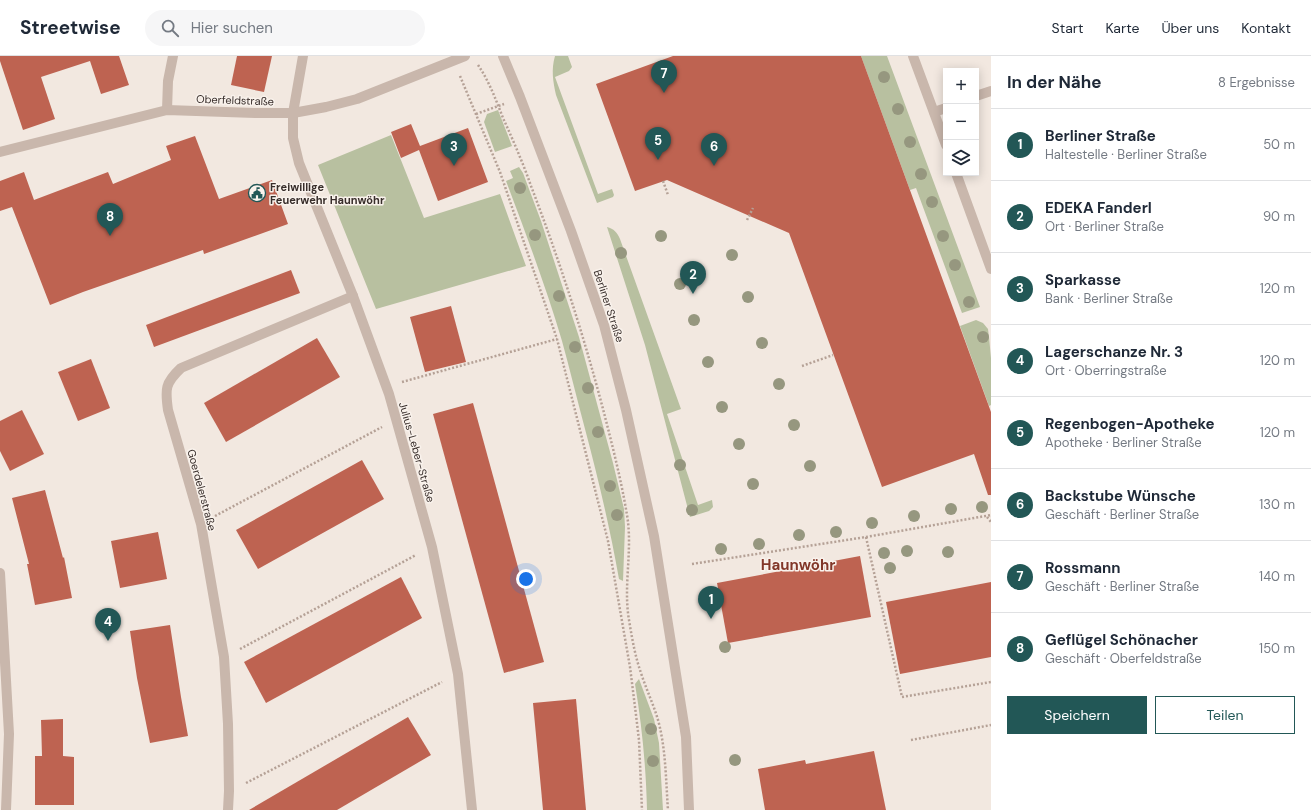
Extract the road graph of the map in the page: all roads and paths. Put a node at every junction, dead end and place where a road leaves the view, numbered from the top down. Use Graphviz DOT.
graph roads {
  1 [pos="173,56"];
  2 [pos="304,56"];
  3 [pos="465,56"];
  4 [pos="503,56"];
  5 [pos="913,56"];
  6 [pos="476,62"];
  7 [pos="464,71"];
  8 [pos="991,91"];
  9 [pos="979,95"];
  10 [pos="943,109"];
  11 [pos="167,110"];
  12 [pos="934,112"];
  13 [pos="293,113"];
  14 [pos="944,140"];
  15 [pos="0,152"];
  16 [pos="957,176"];
  17 [pos="663,181"];
  18 [pos="668,195"];
  19 [pos="753,208"];
  20 [pos="747,220"];
  21 [pos="991,269"];
  22 [pos="353,296"];
  23 [pos="557,339"];
  24 [pos="833,355"];
  25 [pos="802,366"];
  26 [pos="399,383"];
  27 [pos="396,419"];
  28 [pos="991,515"];
  29 [pos="987,517"];
  30 [pos="991,522"];
  31 [pos="200,524"];
  32 [pos="866,537"];
  33 [pos="432,547"];
  34 [pos="692,564"];
  35 [pos="0,573"];
  36 [pos="224,657"];
  37 [pos="458,674"];
  38 [pos="991,682"];
  39 [pos="991,725"];
  40 [pos="911,740"];
  41 [pos="229,792"];
  42 [pos="6,810"];
  43 [pos="228,810"];
  44 [pos="472,810"];
  45 [pos="642,810"];
  46 [pos="668,810"];
  47 [pos="689,810"];
  1 -- 11 [label="street"];
  2 -- 13 [label="street, Julius-Leber-Straße"];
  3 -- 13 [label="street, Oberfeldstraße"];
  4 -- 47 [label="street, Berliner Straße"];
  5 -- 12 [label="street"];
  6 -- 46 [label="path"];
  7 -- 23 [label="path"];
  8 -- 9 [label="street"];
  10 -- 12 [label="street"];
  11 -- 13 [label="street, Oberfeldstraße"];
  11 -- 15 [label="street, Oberfeldstraße"];
  12 -- 14 [label="street"];
  13 -- 22 [label="street, Julius-Leber-Straße"];
  16 -- 21 [label="street"];
  17 -- 18 [label="path"];
  19 -- 20 [label="path"];
  22 -- 27 [label="street, Julius-Leber-Straße"];
  22 -- 31 [label="street, Goerdelerstraße"];
  23 -- 26 [label="path"];
  23 -- 45 [label="path"];
  24 -- 25 [label="path"];
  27 -- 31 [label="path"];
  27 -- 33 [label="street, Julius-Leber-Straße"];
  28 -- 29 [label="path"];
  29 -- 30 [label="path"];
  29 -- 32 [label="path"];
  31 -- 36 [label="street, Goerdelerstraße"];
  32 -- 34 [label="path"];
  32 -- 38 [label="path"];
  33 -- 36 [label="path"];
  33 -- 37 [label="street, Julius-Leber-Straße"];
  35 -- 42 [label="street"];
  36 -- 41 [label="street, Goerdelerstraße"];
  37 -- 41 [label="path"];
  37 -- 44 [label="street, Julius-Leber-Straße"];
  39 -- 40 [label="path"];
  41 -- 43 [label="street, Goerdelerstraße"];
}
